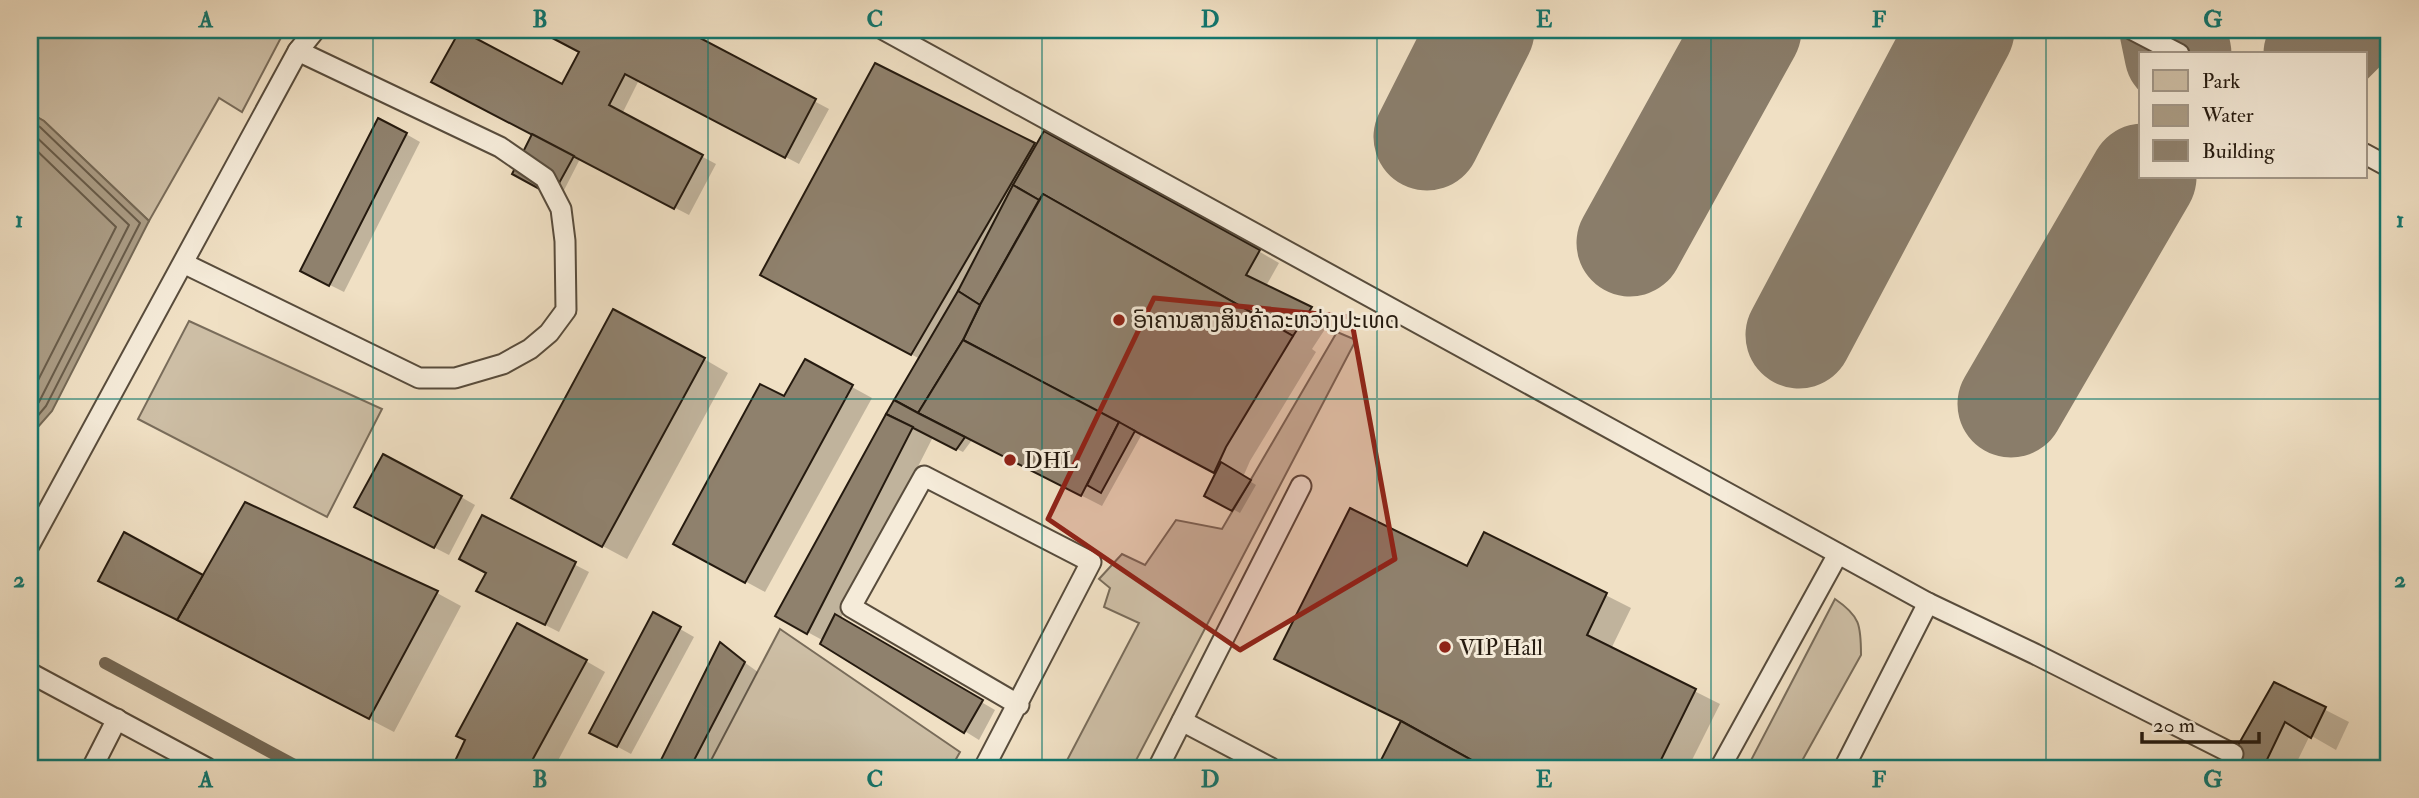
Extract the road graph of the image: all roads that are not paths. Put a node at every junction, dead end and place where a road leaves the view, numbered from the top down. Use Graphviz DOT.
graph roads {
  1 [pos="315,30"];
  2 [pos="884,30"];
  3 [pos="2133,30"];
  4 [pos="298,51"];
  5 [pos="2175,52"];
  6 [pos="2366,155"];
  7 [pos="2389,167"];
  8 [pos="183,263"];
  9 [pos="1301,486"];
  10 [pos="30,544"];
  11 [pos="1838,554"];
  12 [pos="1928,603"];
  13 [pos="30,673"];
  14 [pos="1018,705"];
  15 [pos="117,719"];
  16 [pos="1182,721"];
  17 [pos="2233,754"];
  18 [pos="1267,767"];
  19 [pos="92,768"];
  20 [pos="207,768"];
  21 [pos="984,768"];
  22 [pos="1158,768"];
  23 [pos="1720,768"];
  24 [pos="1844,768"];
  1 -- 4 [label="lane"];
  2 -- 11 [label="lane"];
  3 -- 5 [label="lane"];
  4 -- 8 [label="lane"];
  4 -- 8 [label="lane"];
  6 -- 7 [label="lane"];
  8 -- 10 [label="lane"];
  9 -- 16 [label="lane"];
  11 -- 12 [label="lane"];
  11 -- 23 [label="lane"];
  12 -- 17 [label="lane"];
  12 -- 24 [label="lane"];
  13 -- 15 [label="lane"];
  14 -- 14 [label="lane"];
  14 -- 21 [label="lane"];
  15 -- 19 [label="lane"];
  15 -- 20 [label="lane"];
  16 -- 18 [label="lane"];
  16 -- 22 [label="lane"];
}
